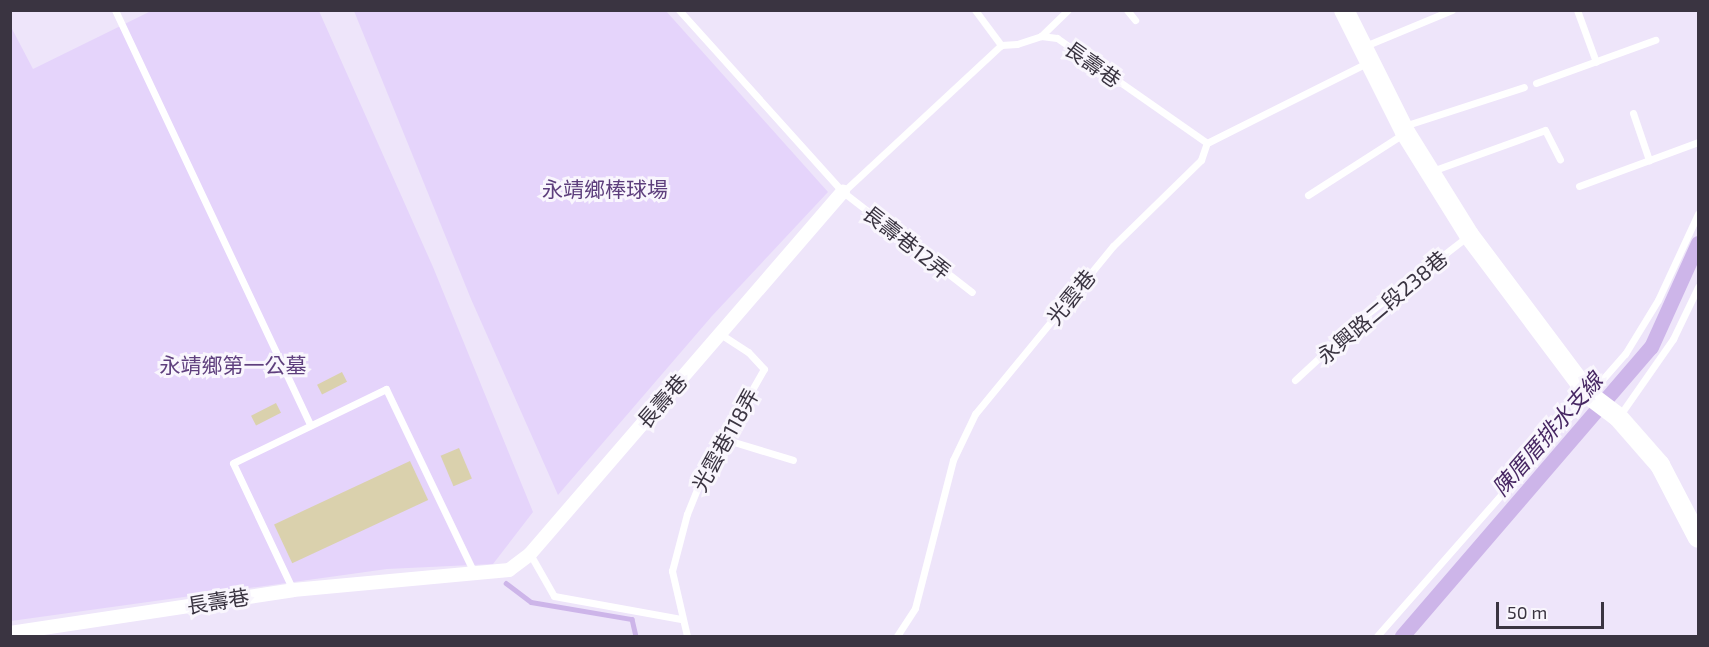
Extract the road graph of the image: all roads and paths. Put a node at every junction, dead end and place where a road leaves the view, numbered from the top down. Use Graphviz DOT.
graph roads {
  1 [pos="115,10"];
  2 [pos="679,10"];
  3 [pos="975,10"];
  4 [pos="1068,10"];
  5 [pos="1127,10"];
  6 [pos="1344,10"];
  7 [pos="1452,10"];
  8 [pos="1577,10"];
  9 [pos="1135,20"];
  10 [pos="1041,36"];
  11 [pos="1655,40"];
  12 [pos="1000,45"];
  13 [pos="1365,55"];
  14 [pos="1596,62"];
  15 [pos="1536,83"];
  16 [pos="1524,87"];
  17 [pos="1633,113"];
  18 [pos="1403,130"];
  19 [pos="1698,142"];
  20 [pos="1207,143"];
  21 [pos="1560,159"];
  22 [pos="1649,160"];
  23 [pos="1430,172"];
  24 [pos="1579,186"];
  25 [pos="843,192"];
  26 [pos="1308,195"];
  27 [pos="1698,214"];
  28 [pos="1469,235"];
  29 [pos="1698,287"];
  30 [pos="972,292"];
  31 [pos="720,334"];
  32 [pos="1295,380"];
  33 [pos="1589,395"];
  34 [pos="1618,417"];
  35 [pos="310,425"];
  36 [pos="724,439"];
  37 [pos="793,460"];
  38 [pos="1698,538"];
  39 [pos="530,554"];
  40 [pos="475,576"];
  41 [pos="293,590"];
  42 [pos="681,618"];
  43 [pos="10,633"];
  44 [pos="687,636"];
  45 [pos="897,636"];
  46 [pos="1377,636"];
  1 -- 35 [label="lane"];
  2 -- 25 [label="lane, 長壽巷12弄"];
  3 -- 12 [label="lane"];
  4 -- 10 [label="lane"];
  5 -- 9 [label="lane"];
  6 -- 13 [label="street"];
  7 -- 13 [label="lane"];
  8 -- 14 [label="lane"];
  10 -- 12 [label="lane, 長壽巷"];
  10 -- 20 [label="lane, 長壽巷"];
  11 -- 14 [label="lane"];
  12 -- 25 [label="lane, 長壽巷"];
  13 -- 18 [label="street"];
  13 -- 20 [label="lane"];
  14 -- 15 [label="lane"];
  16 -- 18 [label="lane"];
  17 -- 22 [label="lane"];
  18 -- 23 [label="street"];
  18 -- 26 [label="lane"];
  19 -- 22 [label="lane"];
  20 -- 45 [label="lane, 光雲巷"];
  21 -- 23 [label="lane"];
  22 -- 24 [label="lane"];
  23 -- 28 [label="street"];
  25 -- 30 [label="lane, 長壽巷12弄"];
  25 -- 31 [label="street, 長壽巷"];
  27 -- 33 [label="lane"];
  28 -- 32 [label="lane, 永興路二段238巷"];
  28 -- 33 [label="street"];
  29 -- 34 [label="lane"];
  31 -- 36 [label="lane, 光雲巷118弄"];
  31 -- 39 [label="street, 長壽巷"];
  33 -- 34 [label="street"];
  33 -- 46 [label="lane"];
  34 -- 38 [label="street"];
  35 -- 40 [label="lane"];
  35 -- 41 [label="lane"];
  36 -- 37 [label="lane"];
  36 -- 42 [label="lane, 光雲巷118弄"];
  39 -- 40 [label="street, 長壽巷"];
  39 -- 42 [label="lane"];
  40 -- 41 [label="street, 長壽巷"];
  41 -- 43 [label="street, 長壽巷"];
  42 -- 44 [label="lane, 光雲巷118弄"];
}
